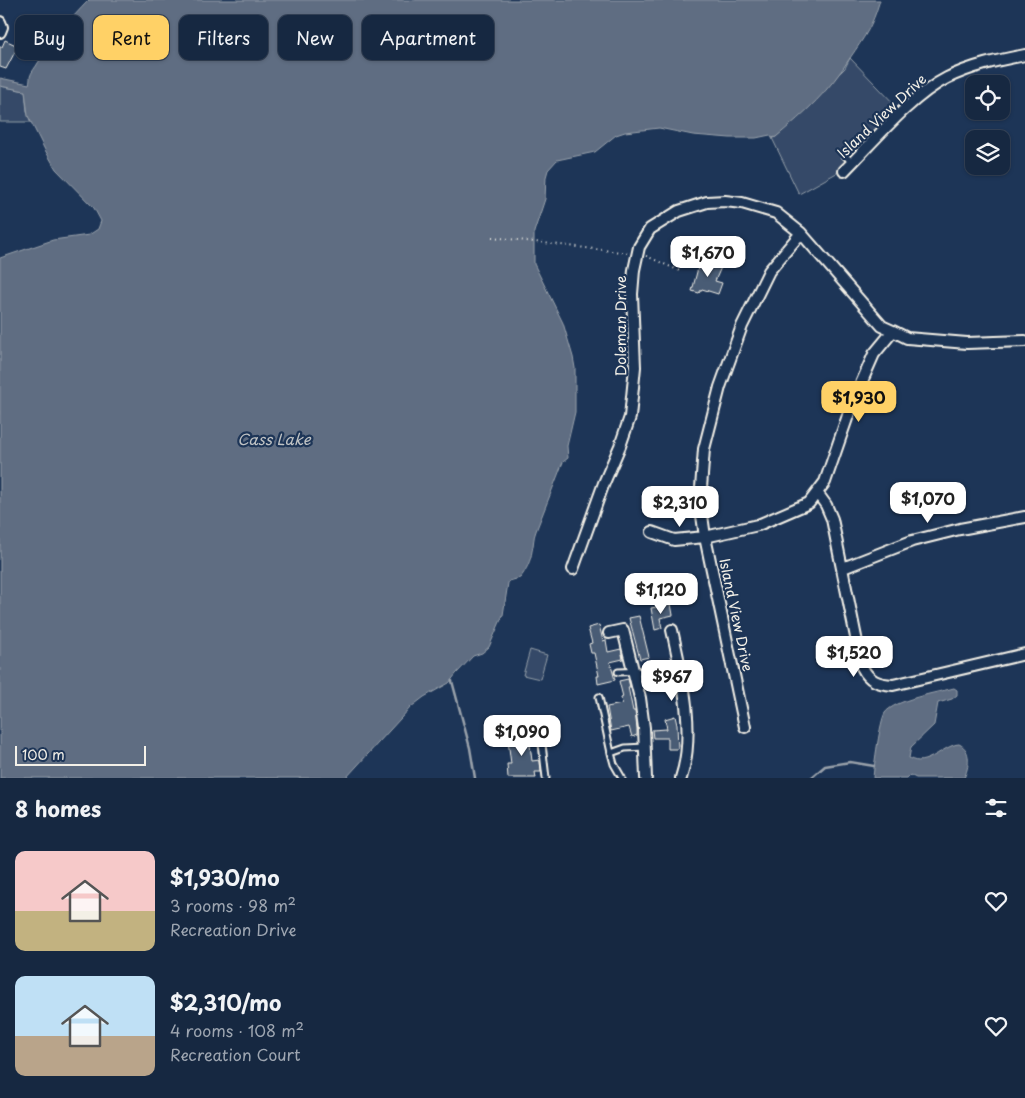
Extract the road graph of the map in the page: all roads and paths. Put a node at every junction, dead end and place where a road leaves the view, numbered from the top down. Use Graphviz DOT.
graph roads {
  1 [pos="0,22"];
  2 [pos="0,32"];
  3 [pos="1025,55"];
  4 [pos="844,154"];
  5 [pos="852,162"];
  6 [pos="844,171"];
  7 [pos="801,233"];
  8 [pos="492,237"];
  9 [pos="637,254"];
  10 [pos="680,271"];
  11 [pos="894,331"];
  12 [pos="1025,340"];
  13 [pos="818,494"];
  14 [pos="1025,517"];
  15 [pos="652,532"];
  16 [pos="705,537"];
  17 [pos="573,568"];
  18 [pos="843,568"];
  19 [pos="672,630"];
  20 [pos="609,633"];
  21 [pos="1025,654"];
  22 [pos="680,670"];
  23 [pos="634,671"];
  24 [pos="618,672"];
  25 [pos="599,697"];
  26 [pos="745,727"];
  27 [pos="542,744"];
  28 [pos="645,747"];
  29 [pos="611,754"];
  30 [pos="546,778"];
  31 [pos="622,778"];
  32 [pos="646,778"];
  33 [pos="681,778"];
  1 -- 2 [label="street"];
  3 -- 5 [label="street, Island View Drive"];
  4 -- 5 [label="lane"];
  5 -- 6 [label="street, Island View Drive"];
  7 -- 9 [label="street, Doleman Drive"];
  7 -- 11 [label="street, Doleman Drive"];
  7 -- 16 [label="street, Island View Drive"];
  8 -- 9 [label="path"];
  9 -- 10 [label="path"];
  9 -- 17 [label="street, Doleman Drive"];
  11 -- 12 [label="street, Doleman Drive"];
  11 -- 13 [label="street"];
  13 -- 16 [label="street"];
  13 -- 18 [label="street"];
  14 -- 18 [label="street"];
  15 -- 16 [label="street"];
  16 -- 26 [label="street, Island View Drive"];
  18 -- 21 [label="street"];
  19 -- 22 [label="street"];
  20 -- 23 [label="street"];
  22 -- 23 [label="lane"];
  22 -- 33 [label="street"];
  23 -- 24 [label="lane"];
  23 -- 28 [label="street"];
  25 -- 29 [label="lane"];
  27 -- 30 [label="lane"];
  28 -- 29 [label="lane"];
  28 -- 32 [label="street"];
  29 -- 31 [label="lane"];
}
